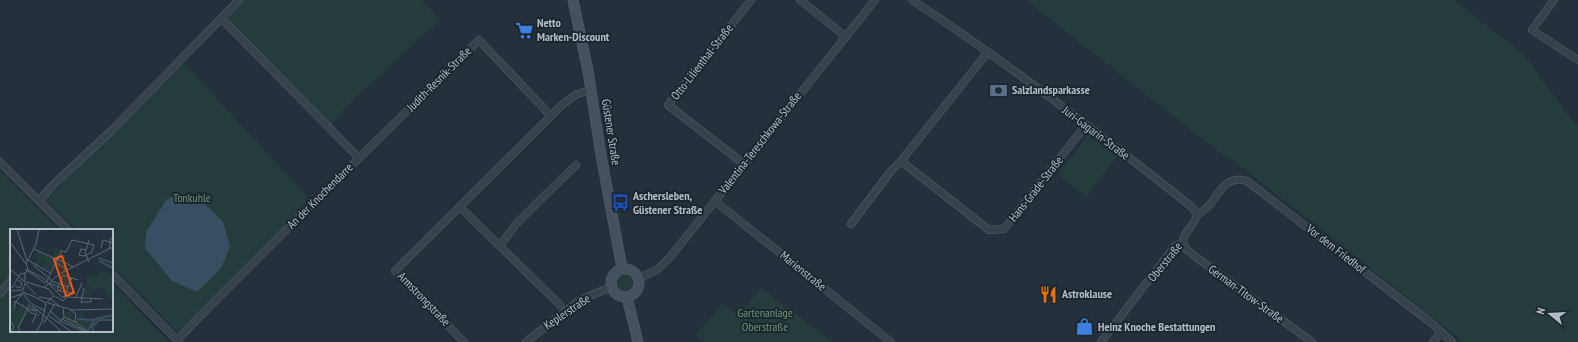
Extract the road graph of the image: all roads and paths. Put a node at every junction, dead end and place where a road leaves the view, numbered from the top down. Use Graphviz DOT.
graph roads {
  1 [pos="239,0"];
  2 [pos="573,0"];
  3 [pos="751,0"];
  4 [pos="800,0"];
  5 [pos="875,0"];
  6 [pos="912,0"];
  7 [pos="1554,0"];
  8 [pos="221,18"];
  9 [pos="845,36"];
  10 [pos="988,52"];
  11 [pos="1578,60"];
  12 [pos="591,90"];
  13 [pos="551,116"];
  14 [pos="1086,125"];
  15 [pos="359,158"];
  16 [pos="901,161"];
  17 [pos="0,162"];
  18 [pos="744,164"];
  19 [pos="576,165"];
  20 [pos="1227,183"];
  21 [pos="39,201"];
  22 [pos="715,201"];
  23 [pos="460,207"];
  24 [pos="1197,214"];
  25 [pos="63,224"];
  26 [pos="851,224"];
  27 [pos="58,229"];
  28 [pos="67,229"];
  29 [pos="1183,242"];
  30 [pos="500,246"];
  31 [pos="622,268"];
  32 [pos="113,275"];
  33 [pos="639,278"];
  34 [pos="10,282"];
  35 [pos="611,287"];
  36 [pos="0,293"];
  37 [pos="627,297"];
  38 [pos="560,305"];
  39 [pos="1440,333"];
  40 [pos="178,341"];
  41 [pos="464,342"];
  42 [pos="526,342"];
  43 [pos="638,342"];
  44 [pos="891,342"];
  45 [pos="1101,342"];
  46 [pos="1312,342"];
  47 [pos="1433,342"];
  48 [pos="1452,342"];
  1 -- 8 [label="street"];
  2 -- 12 [label="main road, Güstener Straße"];
  3 -- 18 [label="street, Otto-Lilienthal-Straße"];
  4 -- 9 [label="street"];
  5 -- 9 [label="street, Valentina-Tereschkowa-Straße"];
  6 -- 10 [label="street, Juri-Gagarin-Straße"];
  7 -- 11 [label="street"];
  8 -- 15 [label="street, An der Knochendarre"];
  8 -- 21 [label="street"];
  9 -- 18 [label="street, Valentina-Tereschkowa-Straße"];
  10 -- 14 [label="street, Juri-Gagarin-Straße"];
  10 -- 16 [label="street"];
  12 -- 13 [label="street, Armstrongstraße"];
  12 -- 31 [label="main road, Güstener Straße"];
  13 -- 15 [label="street, Judith-Resnik-Straße"];
  13 -- 23 [label="street, Armstrongstraße"];
  14 -- 16 [label="street, Hans-Grade-Straße"];
  14 -- 24 [label="street, Juri-Gagarin-Straße"];
  15 -- 40 [label="street, An der Knochendarre"];
  16 -- 26 [label="street"];
  17 -- 21 [label="street"];
  18 -- 22 [label="street, Valentina-Tereschkowa-Straße"];
  19 -- 30 [label="street"];
  20 -- 24 [label="street, Oberstraße"];
  20 -- 39 [label="street, Vor dem Friedhof"];
  21 -- 25 [label="street"];
  22 -- 33 [label="street, Valentina-Tereschkowa-Straße"];
  22 -- 44 [label="street, Marienstraße"];
  23 -- 30 [label="street"];
  23 -- 41 [label="street, Armstrongstraße"];
  24 -- 29 [label="street, Oberstraße"];
  25 -- 27 [label="street"];
  25 -- 28 [label="street"];
  29 -- 45 [label="street, Oberstraße"];
  29 -- 46 [label="street, German-Titow-Straße"];
  30 -- 38 [label="street"];
  31 -- 33 [label="main road"];
  31 -- 35 [label="main road"];
  32 -- 40 [label="street"];
  33 -- 37 [label="main road"];
  34 -- 36 [label="street"];
  35 -- 37 [label="main road"];
  35 -- 42 [label="street, Keplerstraße"];
  37 -- 43 [label="main road"];
  39 -- 47 [label="street"];
  39 -- 48 [label="street, Vor dem Friedhof"];
}
